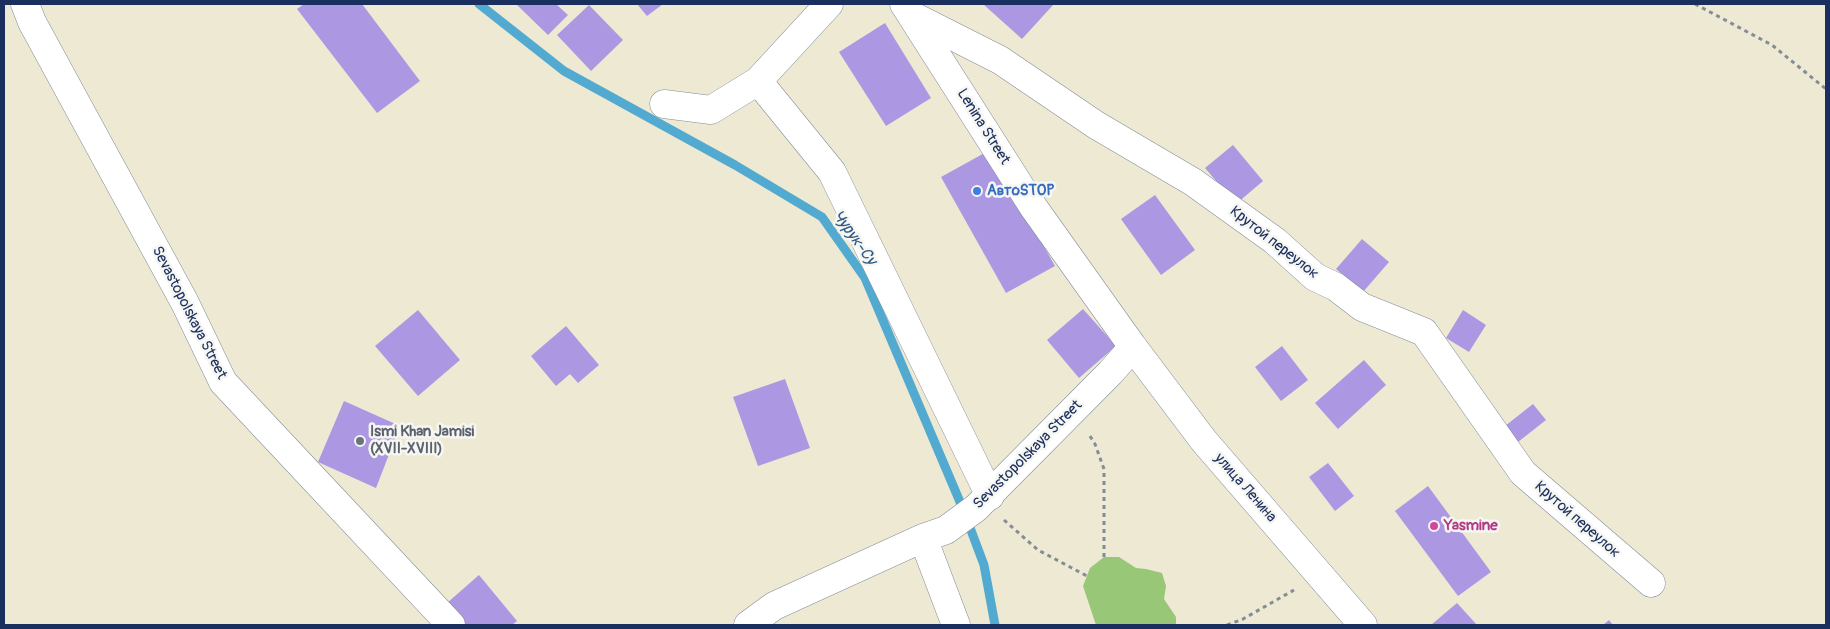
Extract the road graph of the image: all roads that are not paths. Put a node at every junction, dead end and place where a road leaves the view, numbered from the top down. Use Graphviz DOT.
graph roads {
  1 [pos="25,4"];
  2 [pos="829,4"];
  3 [pos="909,10"];
  4 [pos="758,81"];
  5 [pos="664,104"];
  6 [pos="1133,347"];
  7 [pos="983,502"];
  8 [pos="934,534"];
  9 [pos="1650,582"];
  10 [pos="451,625"];
  11 [pos="748,625"];
  12 [pos="956,625"];
  13 [pos="1364,625"];
  1 -- 10 [label="street, Sevastopolskaya Street"];
  2 -- 4 [label="street"];
  3 -- 6 [label="street, Lenina Street"];
  3 -- 9 [label="street, Крутой переулок"];
  4 -- 5 [label="street"];
  4 -- 7 [label="street"];
  6 -- 7 [label="street, Sevastopolskaya Street"];
  6 -- 13 [label="street, улица Ленина"];
  7 -- 8 [label="street, Sevastopolskaya Street"];
  8 -- 11 [label="street, Sevastopolskaya Street"];
  8 -- 12 [label="street"];
}
